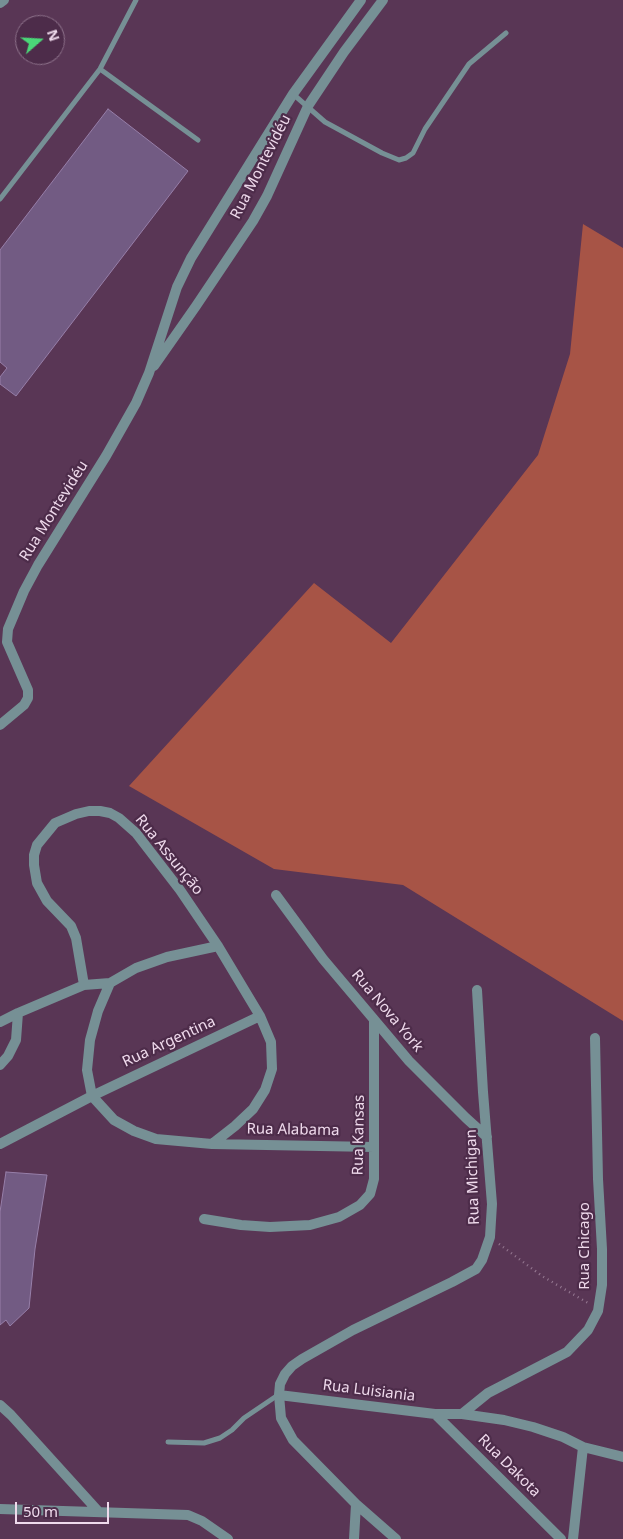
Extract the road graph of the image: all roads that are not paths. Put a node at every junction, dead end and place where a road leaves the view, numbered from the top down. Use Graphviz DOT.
graph roads {
  1 [pos="4,0"];
  2 [pos="136,0"];
  3 [pos="361,0"];
  4 [pos="383,0"];
  5 [pos="0,3"];
  6 [pos="506,33"];
  7 [pos="100,69"];
  8 [pos="293,94"];
  9 [pos="308,106"];
  10 [pos="198,140"];
  11 [pos="0,199"];
  12 [pos="149,373"];
  13 [pos="3,641"];
  14 [pos="0,725"];
  15 [pos="276,896"];
  16 [pos="218,946"];
  17 [pos="110,984"];
  18 [pos="84,985"];
  19 [pos="477,990"];
  20 [pos="18,1013"];
  21 [pos="260,1016"];
  22 [pos="374,1020"];
  23 [pos="0,1022"];
  24 [pos="594,1038"];
  25 [pos="0,1065"];
  26 [pos="92,1096"];
  27 [pos="487,1137"];
  28 [pos="0,1144"];
  29 [pos="212,1144"];
  30 [pos="374,1147"];
  31 [pos="204,1219"];
  32 [pos="279,1394"];
  33 [pos="0,1405"];
  34 [pos="435,1414"];
  35 [pos="462,1414"];
  36 [pos="168,1442"];
  37 [pos="583,1447"];
  38 [pos="623,1457"];
  39 [pos="356,1504"];
  40 [pos="0,1510"];
  41 [pos="98,1511"];
  42 [pos="228,1539"];
  43 [pos="354,1539"];
  44 [pos="396,1539"];
  45 [pos="561,1539"];
  46 [pos="573,1539"];
  1 -- 5 [label="street"];
  2 -- 7 [label="lane"];
  3 -- 8 [label="street, Rua Montevidéu"];
  4 -- 9 [label="street, Rua Montevidéu"];
  6 -- 9 [label="lane"];
  7 -- 10 [label="lane"];
  7 -- 11 [label="lane"];
  8 -- 9 [label="lane"];
  8 -- 12 [label="street, Rua Montevidéu"];
  9 -- 12 [label="street, Rua Montevidéu"];
  12 -- 13 [label="street, Rua Montevidéu"];
  13 -- 14 [label="street"];
  15 -- 22 [label="street, Rua Nova York"];
  16 -- 17 [label="street"];
  16 -- 18 [label="street, Rua Assunção"];
  16 -- 21 [label="street, Rua Assunção"];
  17 -- 18 [label="street"];
  17 -- 26 [label="street"];
  18 -- 20 [label="street"];
  19 -- 27 [label="street, Rua Michigan"];
  20 -- 23 [label="street"];
  20 -- 25 [label="street"];
  21 -- 26 [label="street, Rua Argentina"];
  21 -- 29 [label="street, Rua Assunção"];
  22 -- 27 [label="street, Rua Nova York"];
  22 -- 30 [label="street, Rua Kansas"];
  24 -- 35 [label="street, Rua Chicago"];
  26 -- 28 [label="street, Rua Argentina"];
  26 -- 29 [label="street, Rua Alabama"];
  27 -- 32 [label="street, Rua Michigan"];
  29 -- 30 [label="street, Rua Alabama"];
  30 -- 31 [label="street, Rua Kansas"];
  32 -- 34 [label="street, Rua Luisiania"];
  32 -- 36 [label="lane"];
  32 -- 39 [label="street"];
  33 -- 41 [label="street"];
  34 -- 35 [label="street, Rua Luisiania"];
  34 -- 45 [label="street, Rua Dakota"];
  35 -- 37 [label="street, Rua Luisiania"];
  37 -- 38 [label="street, Rua Luisiania"];
  37 -- 46 [label="street"];
  39 -- 43 [label="street"];
  39 -- 44 [label="street"];
  40 -- 41 [label="street"];
  41 -- 42 [label="street"];
}
